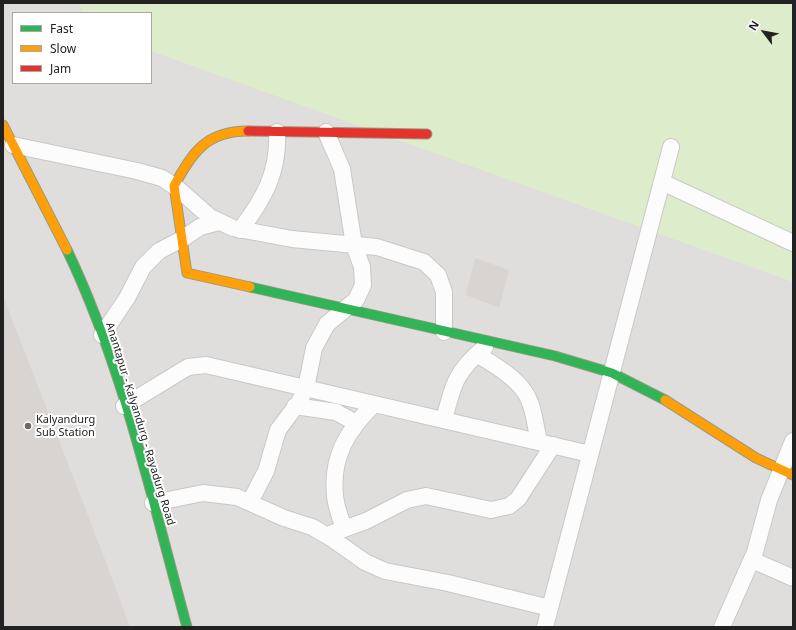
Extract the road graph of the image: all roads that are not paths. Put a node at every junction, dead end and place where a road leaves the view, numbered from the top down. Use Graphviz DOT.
graph roads {
  1 [pos="3,125"];
  2 [pos="277,132"];
  3 [pos="326,132"];
  4 [pos="427,134"];
  5 [pos="13,145"];
  6 [pos="671,147"];
  7 [pos="662,182"];
  8 [pos="174,186"];
  9 [pos="219,222"];
  10 [pos="240,230"];
  11 [pos="182,239"];
  12 [pos="793,243"];
  13 [pos="354,245"];
  14 [pos="345,309"];
  15 [pos="444,332"];
  16 [pos="102,335"];
  17 [pos="491,342"];
  18 [pos="477,354"];
  19 [pos="612,373"];
  20 [pos="306,388"];
  21 [pos="374,404"];
  22 [pos="124,406"];
  23 [pos="296,406"];
  24 [pos="444,420"];
  25 [pos="356,423"];
  26 [pos="793,441"];
  27 [pos="546,443"];
  28 [pos="590,454"];
  29 [pos="787,472"];
  30 [pos="250,502"];
  31 [pos="153,503"];
  32 [pos="344,529"];
  33 [pos="327,535"];
  34 [pos="752,560"];
  35 [pos="793,578"];
  36 [pos="550,608"];
  37 [pos="187,627"];
  38 [pos="545,627"];
  39 [pos="722,627"];
  1 -- 5 [label="street, Anantapur - Kalyandurg - Rayadurg Road"];
  2 -- 3 [label="street"];
  2 -- 8 [label="street"];
  2 -- 10 [label="street"];
  3 -- 4 [label="street"];
  3 -- 13 [label="street"];
  5 -- 8 [label="street"];
  5 -- 16 [label="street, Anantapur - Kalyandurg - Rayadurg Road"];
  6 -- 7 [label="street"];
  7 -- 12 [label="street"];
  7 -- 19 [label="street"];
  8 -- 9 [label="street"];
  8 -- 11 [label="street"];
  9 -- 10 [label="street"];
  9 -- 11 [label="street"];
  10 -- 13 [label="street"];
  11 -- 14 [label="street"];
  11 -- 16 [label="street"];
  13 -- 14 [label="street"];
  13 -- 15 [label="street"];
  14 -- 15 [label="street"];
  14 -- 20 [label="street"];
  15 -- 17 [label="street"];
  16 -- 22 [label="street, Anantapur - Kalyandurg - Rayadurg Road"];
  17 -- 18 [label="street"];
  17 -- 19 [label="street"];
  18 -- 24 [label="street"];
  18 -- 27 [label="street"];
  19 -- 28 [label="street"];
  19 -- 29 [label="street"];
  20 -- 21 [label="street"];
  20 -- 22 [label="street"];
  20 -- 23 [label="street"];
  21 -- 24 [label="street"];
  21 -- 25 [label="street"];
  22 -- 31 [label="street, Anantapur - Kalyandurg - Rayadurg Road"];
  23 -- 25 [label="street"];
  23 -- 30 [label="street"];
  24 -- 27 [label="street"];
  25 -- 32 [label="street"];
  26 -- 29 [label="street"];
  27 -- 28 [label="street"];
  27 -- 32 [label="street"];
  28 -- 36 [label="street"];
  29 -- 34 [label="street"];
  30 -- 31 [label="street"];
  30 -- 33 [label="street"];
  31 -- 37 [label="street, Anantapur - Kalyandurg - Rayadurg Road"];
  32 -- 33 [label="street"];
  33 -- 36 [label="street"];
  34 -- 35 [label="street"];
  34 -- 39 [label="street"];
  36 -- 38 [label="street"];
}
